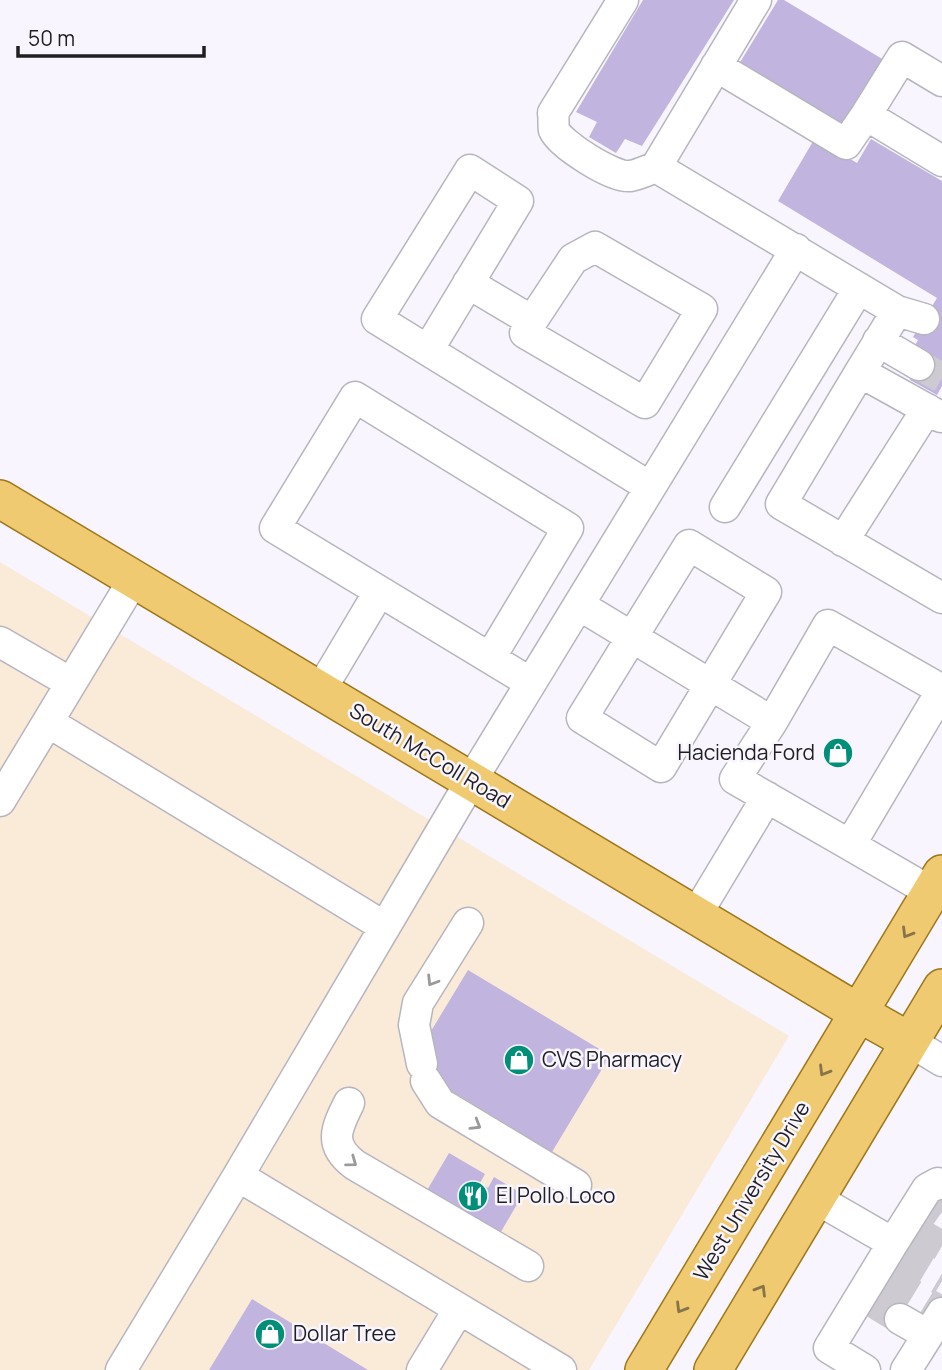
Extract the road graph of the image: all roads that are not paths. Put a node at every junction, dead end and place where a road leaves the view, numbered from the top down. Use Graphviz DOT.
graph roads {
  1 [pos="623,0"];
  2 [pos="756,0"];
  3 [pos="716,66"];
  4 [pos="942,80"];
  5 [pos="866,114"];
  6 [pos="942,161"];
  7 [pos="656,167"];
  8 [pos="796,249"];
  9 [pos="468,283"];
  10 [pos="859,288"];
  11 [pos="532,321"];
  12 [pos="878,341"];
  13 [pos="428,350"];
  14 [pos="919,365"];
  15 [pos="860,372"];
  16 [pos="934,412"];
  17 [pos="650,487"];
  18 [pos="0,499"];
  19 [pos="724,507"];
  20 [pos="844,541"];
  21 [pos="134,579"];
  22 [pos="379,592"];
  23 [pos="942,598"];
  24 [pos="579,605"];
  25 [pos="631,636"];
  26 [pos="0,642"];
  27 [pos="490,658"];
  28 [pos="71,683"];
  29 [pos="531,683"];
  30 [pos="710,684"];
  31 [pos="942,690"];
  32 [pos="320,691"];
  33 [pos="48,722"];
  34 [pos="772,722"];
  35 [pos="471,781"];
  36 [pos="767,797"];
  37 [pos="0,801"];
  38 [pos="850,845"];
  39 [pos="937,883"];
  40 [pos="696,915"];
  41 [pos="468,923"];
  42 [pos="385,927"];
  43 [pos="942,988"];
  44 [pos="859,1013"];
  45 [pos="909,1041"];
  46 [pos="942,1061"];
  47 [pos="349,1103"];
  48 [pos="238,1176"];
  49 [pos="576,1185"];
  50 [pos="932,1196"];
  51 [pos="816,1198"];
  52 [pos="889,1261"];
  53 [pos="528,1266"];
  54 [pos="458,1308"];
  55 [pos="900,1319"];
  56 [pos="935,1324"];
  57 [pos="857,1368"];
  58 [pos="121,1370"];
  59 [pos="422,1370"];
  60 [pos="561,1370"];
  61 [pos="644,1370"];
  62 [pos="713,1370"];
  63 [pos="906,1370"];
  1 -- 7 [label="street"];
  2 -- 3 [label="street"];
  3 -- 5 [label="street"];
  3 -- 7 [label="street"];
  4 -- 5 [label="street"];
  5 -- 6 [label="street"];
  7 -- 8 [label="street"];
  8 -- 10 [label="street"];
  8 -- 17 [label="street"];
  9 -- 11 [label="street"];
  9 -- 13 [label="street"];
  9 -- 13 [label="street"];
  10 -- 12 [label="street"];
  10 -- 19 [label="street"];
  11 -- 11 [label="street"];
  12 -- 14 [label="street"];
  12 -- 15 [label="street"];
  13 -- 17 [label="street"];
  15 -- 16 [label="street"];
  15 -- 20 [label="street"];
  16 -- 20 [label="street"];
  17 -- 24 [label="street"];
  18 -- 21 [label="main road, South McColl Road"];
  20 -- 23 [label="street"];
  21 -- 28 [label="street"];
  21 -- 32 [label="main road, South McColl Road"];
  22 -- 27 [label="street"];
  22 -- 27 [label="street"];
  22 -- 32 [label="street"];
  24 -- 25 [label="street"];
  24 -- 29 [label="street"];
  25 -- 30 [label="street"];
  25 -- 30 [label="street"];
  25 -- 30 [label="street"];
  26 -- 28 [label="street"];
  27 -- 29 [label="street"];
  28 -- 33 [label="street"];
  29 -- 35 [label="street"];
  30 -- 34 [label="street"];
  31 -- 34 [label="street"];
  31 -- 38 [label="street"];
  32 -- 35 [label="main road, South McColl Road"];
  33 -- 37 [label="street"];
  33 -- 42 [label="street"];
  34 -- 36 [label="street"];
  35 -- 40 [label="main road, South McColl Road"];
  35 -- 42 [label="street"];
  36 -- 38 [label="street"];
  36 -- 40 [label="street"];
  38 -- 39 [label="street"];
  39 -- 44 [label="main road, West University Drive, one-way"];
  40 -- 44 [label="main road, South McColl Road"];
  41 -- 49 [label="street, one-way"];
  42 -- 48 [label="street"];
  43 -- 45 [label="main road"];
  44 -- 45 [label="main road, South McColl Road"];
  44 -- 61 [label="main road, West University Drive, one-way"];
  45 -- 46 [label="street"];
  45 -- 51 [label="main road"];
  47 -- 53 [label="street, one-way"];
  48 -- 54 [label="street"];
  48 -- 58 [label="street"];
  50 -- 52 [label="street"];
  51 -- 52 [label="street"];
  62 -- 51 [label="main road, one-way"];
  52 -- 57 [label="street"];
  54 -- 59 [label="street"];
  54 -- 60 [label="street"];
  55 -- 56 [label="street"];
  56 -- 63 [label="street"];
}
